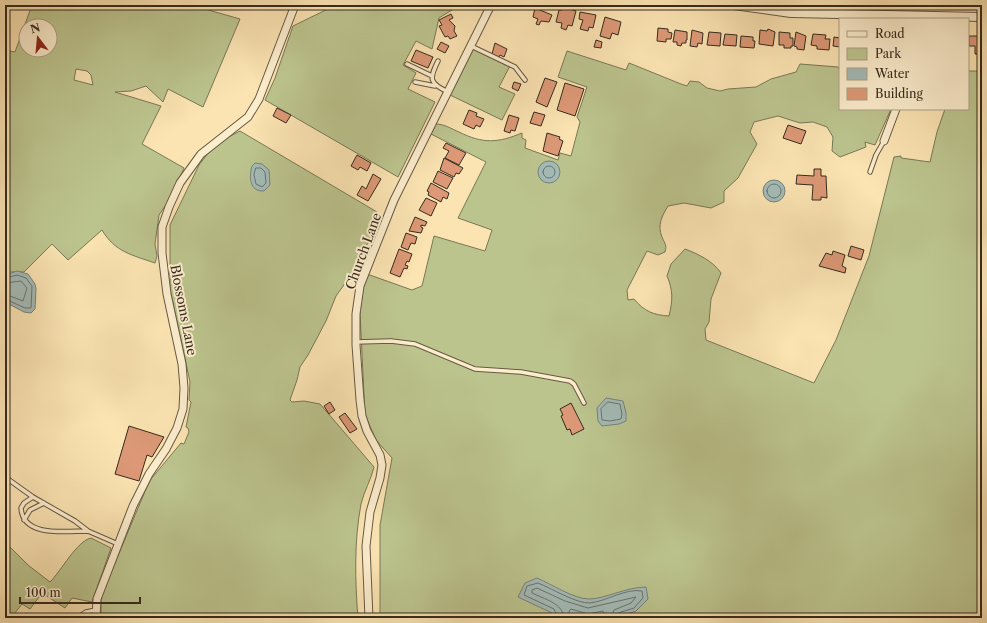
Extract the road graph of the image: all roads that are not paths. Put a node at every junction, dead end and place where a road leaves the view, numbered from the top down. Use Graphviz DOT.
graph roads {
  1 [pos="295,5"];
  2 [pos="491,5"];
  3 [pos="734,5"];
  4 [pos="932,17"];
  5 [pos="982,17"];
  6 [pos="471,46"];
  7 [pos="438,61"];
  8 [pos="407,64"];
  9 [pos="432,76"];
  10 [pos="525,80"];
  11 [pos="415,82"];
  12 [pos="435,86"];
  13 [pos="449,92"];
  14 [pos="896,110"];
  15 [pos="884,141"];
  16 [pos="870,172"];
  17 [pos="356,342"];
  18 [pos="584,403"];
  19 [pos="5,477"];
  20 [pos="33,497"];
  21 [pos="44,503"];
  22 [pos="24,520"];
  23 [pos="88,531"];
  24 [pos="118,544"];
  25 [pos="96,614"];
  26 [pos="77,618"];
  27 [pos="369,618"];
  1 -- 24 [label="street, Blossoms Lane"];
  2 -- 6 [label="street, Church Lane"];
  3 -- 4 [label="street"];
  4 -- 5 [label="street"];
  6 -- 10 [label="lane"];
  6 -- 13 [label="street, Church Lane"];
  7 -- 9 [label="lane"];
  8 -- 9 [label="lane"];
  9 -- 12 [label="lane"];
  11 -- 12 [label="lane"];
  12 -- 13 [label="lane"];
  13 -- 17 [label="street, Church Lane"];
  14 -- 15 [label="street"];
  15 -- 16 [label="lane"];
  17 -- 18 [label="lane"];
  17 -- 27 [label="street, Church Lane"];
  19 -- 20 [label="lane"];
  20 -- 21 [label="lane"];
  20 -- 22 [label="lane"];
  21 -- 22 [label="lane"];
  21 -- 23 [label="lane"];
  22 -- 23 [label="lane"];
  23 -- 24 [label="lane"];
  24 -- 25 [label="street, Blossoms Lane"];
  25 -- 26 [label="lane"];
}
